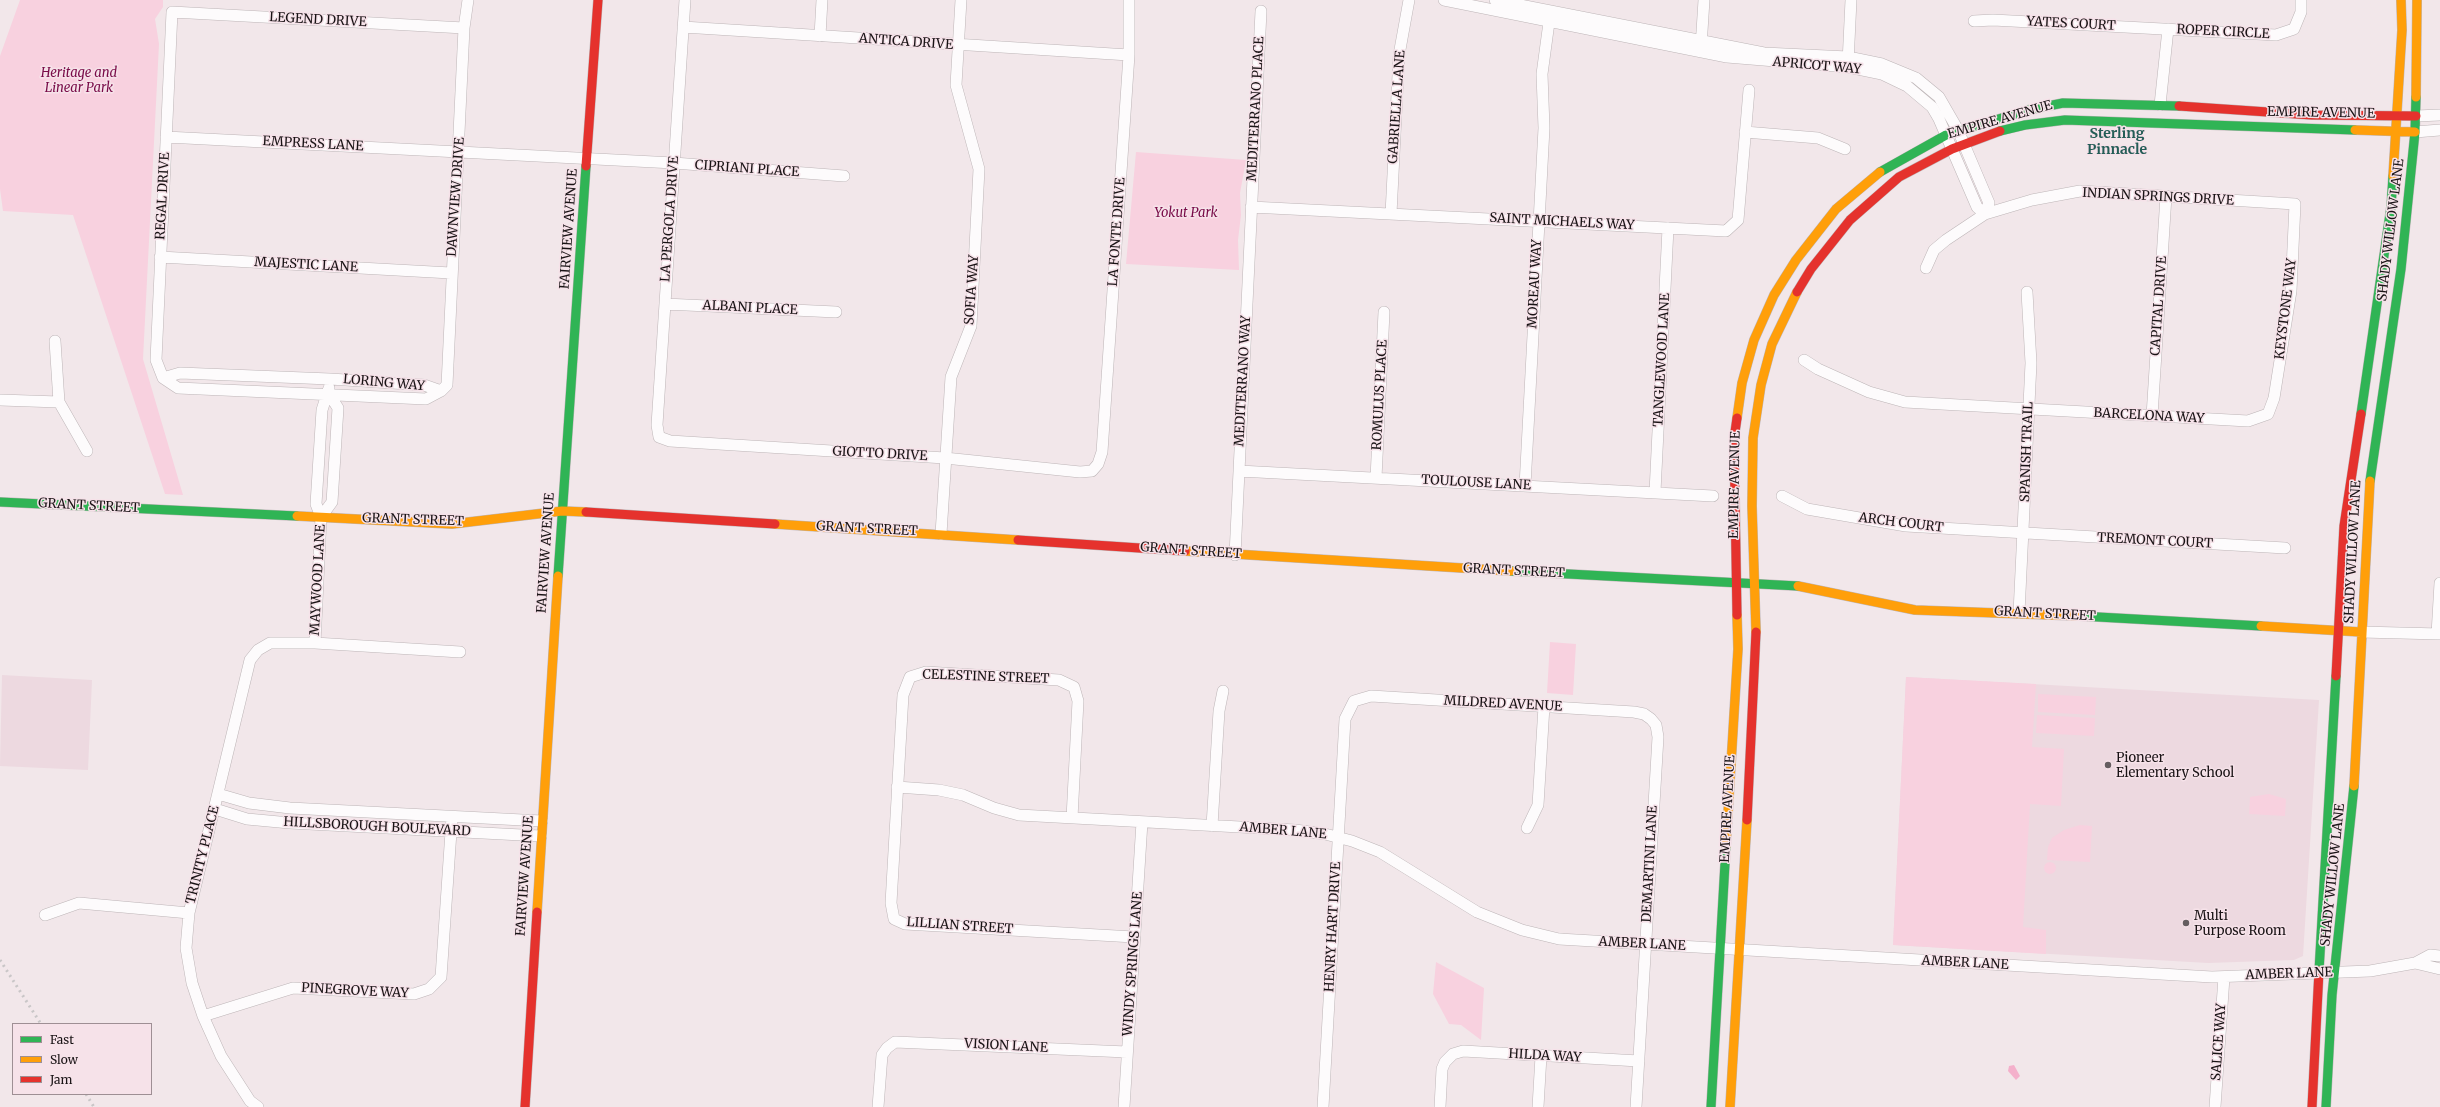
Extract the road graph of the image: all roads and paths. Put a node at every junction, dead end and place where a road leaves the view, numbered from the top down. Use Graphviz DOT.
graph roads {
  1 [pos="468,0"];
  2 [pos="598,0"];
  3 [pos="685,0"];
  4 [pos="822,0"];
  5 [pos="961,0"];
  6 [pos="1129,0"];
  7 [pos="1409,0"];
  8 [pos="1444,0"];
  9 [pos="1496,0"];
  10 [pos="1704,0"];
  11 [pos="1850,0"];
  12 [pos="2301,0"];
  13 [pos="2401,0"];
  14 [pos="2417,0"];
  15 [pos="1261,11"];
  16 [pos="172,12"];
  17 [pos="1550,17"];
  18 [pos="1974,21"];
  19 [pos="683,27"];
  20 [pos="464,28"];
  21 [pos="2168,29"];
  22 [pos="820,36"];
  23 [pos="958,46"];
  24 [pos="1701,46"];
  25 [pos="1129,55"];
  26 [pos="1848,62"];
  27 [pos="1749,90"];
  28 [pos="2160,105"];
  29 [pos="2397,115"];
  30 [pos="2440,115"];
  31 [pos="2416,116"];
  32 [pos="1958,130"];
  33 [pos="2440,130"];
  34 [pos="2396,131"];
  35 [pos="1745,132"];
  36 [pos="2415,132"];
  37 [pos="1946,135"];
  38 [pos="166,137"];
  39 [pos="1964,145"];
  40 [pos="1845,149"];
  41 [pos="1952,149"];
  42 [pos="459,151"];
  43 [pos="586,159"];
  44 [pos="674,163"];
  45 [pos="844,176"];
  46 [pos="2166,196"];
  47 [pos="2295,204"];
  48 [pos="1251,207"];
  49 [pos="1391,214"];
  50 [pos="1985,214"];
  51 [pos="1539,221"];
  52 [pos="1668,228"];
  53 [pos="160,257"];
  54 [pos="1926,268"];
  55 [pos="451,273"];
  56 [pos="2027,292"];
  57 [pos="665,304"];
  58 [pos="836,312"];
  59 [pos="1384,312"];
  60 [pos="55,342"];
  61 [pos="1804,360"];
  62 [pos="163,378"];
  63 [pos="330,379"];
  64 [pos="441,391"];
  65 [pos="329,394"];
  66 [pos="0,400"];
  67 [pos="59,402"];
  68 [pos="2029,409"];
  69 [pos="2268,414"];
  70 [pos="2152,416"];
  71 [pos="659,437"];
  72 [pos="87,451"];
  73 [pos="945,458"];
  74 [pos="1098,464"];
  75 [pos="1238,471"];
  76 [pos="1376,478"];
  77 [pos="1525,486"];
  78 [pos="1655,492"];
  79 [pos="1713,496"];
  80 [pos="1782,496"];
  81 [pos="0,502"];
  82 [pos="562,511"];
  83 [pos="321,517"];
  84 [pos="941,534"];
  85 [pos="2024,534"];
  86 [pos="2286,548"];
  87 [pos="1235,555"];
  88 [pos="2440,583"];
  89 [pos="1735,584"];
  90 [pos="1754,584"];
  91 [pos="2019,612"];
  92 [pos="2337,630"];
  93 [pos="2361,632"];
  94 [pos="2439,634"];
  95 [pos="315,643"];
  96 [pos="460,652"];
  97 [pos="1223,691"];
  98 [pos="1354,701"];
  99 [pos="1544,706"];
  100 [pos="1651,718"];
  101 [pos="897,787"];
  102 [pos="218,794"];
  103 [pos="215,809"];
  104 [pos="452,817"];
  105 [pos="1072,818"];
  106 [pos="542,821"];
  107 [pos="1142,822"];
  108 [pos="1212,826"];
  109 [pos="1527,828"];
  110 [pos="451,832"];
  111 [pos="541,836"];
  112 [pos="1338,838"];
  113 [pos="189,914"];
  114 [pos="45,915"];
  115 [pos="1134,937"];
  116 [pos="1646,944"];
  117 [pos="1720,948"];
  118 [pos="1739,949"];
  119 [pos="2440,956"];
  120 [pos="2415,963"];
  121 [pos="2440,969"];
  122 [pos="2318,973"];
  123 [pos="2335,973"];
  124 [pos="2224,977"];
  125 [pos="203,1016"];
  126 [pos="1127,1052"];
  127 [pos="1541,1056"];
  128 [pos="1639,1061"];
  129 [pos="258,1107"];
  130 [pos="525,1107"];
  131 [pos="878,1107"];
  132 [pos="1124,1107"];
  133 [pos="1323,1107"];
  134 [pos="1440,1107"];
  135 [pos="1538,1107"];
  136 [pos="1636,1107"];
  137 [pos="1711,1107"];
  138 [pos="1730,1107"];
  139 [pos="2216,1107"];
  140 [pos="2312,1107"];
  141 [pos="2326,1107"];
  1 -- 20 [label="street, DAWNVIEW DRIVE"];
  2 -- 43 [label="street, FAIRVIEW AVENUE"];
  3 -- 19 [label="street, LA PERGOLA DRIVE"];
  4 -- 22 [label="street"];
  5 -- 23 [label="street, SOFIA WAY"];
  6 -- 25 [label="street, LA FONTE DRIVE"];
  7 -- 49 [label="street, GABRIELLA LANE"];
  8 -- 17 [label="street, APRICOT WAY"];
  9 -- 17 [label="street, APRICOT WAY"];
  10 -- 24 [label="street"];
  11 -- 26 [label="street"];
  12 -- 21 [label="street, ROPER CIRCLE"];
  13 -- 29 [label="street, SHADY WILLOW LANE"];
  14 -- 31 [label="street, SHADY WILLOW LANE"];
  15 -- 48 [label="street, MEDITERRANO PLACE"];
  16 -- 20 [label="street, LEGEND DRIVE"];
  16 -- 38 [label="street, REGAL DRIVE"];
  17 -- 24 [label="street, APRICOT WAY"];
  17 -- 51 [label="street, MOREAU WAY"];
  18 -- 21 [label="street, YATES COURT"];
  19 -- 22 [label="street, ANTICA DRIVE"];
  19 -- 44 [label="street, LA PERGOLA DRIVE"];
  20 -- 42 [label="street, DAWNVIEW DRIVE"];
  21 -- 28 [label="street"];
  22 -- 23 [label="street, ANTICA DRIVE"];
  23 -- 25 [label="street, ANTICA DRIVE"];
  23 -- 73 [label="street, SOFIA WAY"];
  24 -- 26 [label="street, APRICOT WAY"];
  25 -- 74 [label="street, LA FONTE DRIVE"];
  26 -- 32 [label="street, APRICOT WAY"];
  26 -- 37 [label="street, APRICOT WAY"];
  27 -- 35 [label="street, SAINT MICHAELS WAY"];
  28 -- 29 [label="street, EMPIRE AVENUE"];
  28 -- 32 [label="street, EMPIRE AVENUE"];
  29 -- 31 [label="street, EMPIRE AVENUE"];
  29 -- 34 [label="street, SHADY WILLOW LANE"];
  30 -- 31 [label="street, EMPIRE AVENUE"];
  31 -- 36 [label="street, SHADY WILLOW LANE"];
  32 -- 37 [label="street, EMPIRE AVENUE"];
  32 -- 39 [label="street, APRICOT WAY"];
  33 -- 36 [label="street, EMPIRE AVENUE"];
  34 -- 36 [label="street, EMPIRE AVENUE"];
  34 -- 39 [label="street, EMPIRE AVENUE"];
  34 -- 92 [label="street, SHADY WILLOW LANE"];
  35 -- 40 [label="street"];
  35 -- 52 [label="street, SAINT MICHAELS WAY"];
  36 -- 93 [label="street, SHADY WILLOW LANE"];
  37 -- 41 [label="street, APRICOT WAY"];
  37 -- 89 [label="street, EMPIRE AVENUE"];
  38 -- 42 [label="street, EMPRESS LANE"];
  38 -- 53 [label="street, REGAL DRIVE"];
  39 -- 41 [label="street, EMPIRE AVENUE"];
  39 -- 50 [label="street, APRICOT WAY"];
  41 -- 50 [label="street, APRICOT WAY"];
  41 -- 90 [label="street, EMPIRE AVENUE"];
  42 -- 43 [label="street, CIPRIANI PLACE"];
  42 -- 55 [label="street, DAWNVIEW DRIVE"];
  43 -- 44 [label="street, CIPRIANI PLACE"];
  43 -- 82 [label="street, FAIRVIEW AVENUE"];
  44 -- 45 [label="street, CIPRIANI PLACE"];
  44 -- 57 [label="street, LA PERGOLA DRIVE"];
  46 -- 47 [label="street, INDIAN SPRINGS DRIVE"];
  46 -- 50 [label="street, INDIAN SPRINGS DRIVE"];
  46 -- 70 [label="street, CAPITAL DRIVE"];
  47 -- 69 [label="street, KEYSTONE WAY"];
  48 -- 49 [label="street, SAINT MICHAELS WAY"];
  48 -- 75 [label="street, MEDITERRANO WAY"];
  49 -- 51 [label="street, SAINT MICHAELS WAY"];
  50 -- 54 [label="street, INDIAN SPRINGS DRIVE"];
  51 -- 52 [label="street, SAINT MICHAELS WAY"];
  51 -- 77 [label="street, MOREAU WAY"];
  52 -- 78 [label="street, TANGLEWOOD LANE"];
  53 -- 55 [label="street, MAJESTIC LANE"];
  53 -- 62 [label="street, REGAL DRIVE"];
  55 -- 64 [label="street, DAWNVIEW DRIVE"];
  56 -- 68 [label="street, SPANISH TRAIL"];
  57 -- 58 [label="street, ALBANI PLACE"];
  57 -- 71 [label="street, LA PERGOLA DRIVE"];
  59 -- 76 [label="street, ROMULUS PLACE"];
  60 -- 67 [label="street"];
  61 -- 68 [label="street, BARCELONA WAY"];
  62 -- 63 [label="street, LORING WAY"];
  62 -- 65 [label="street, LORING WAY"];
  63 -- 64 [label="street, LORING WAY"];
  63 -- 65 [label="street"];
  64 -- 65 [label="street, LORING WAY"];
  65 -- 83 [label="street, MAYWOOD LANE"];
  65 -- 83 [label="street"];
  66 -- 67 [label="street"];
  67 -- 72 [label="street"];
  68 -- 70 [label="street, BARCELONA WAY"];
  68 -- 85 [label="street, SPANISH TRAIL"];
  69 -- 70 [label="street, BARCELONA WAY"];
  71 -- 73 [label="street, GIOTTO DRIVE"];
  73 -- 74 [label="street, GIOTTO DRIVE"];
  73 -- 84 [label="street, SOFIA WAY"];
  75 -- 76 [label="street, TOULOUSE LANE"];
  75 -- 87 [label="street, MEDITERRANO WAY"];
  76 -- 77 [label="street, TOULOUSE LANE"];
  77 -- 78 [label="street, TOULOUSE LANE"];
  78 -- 79 [label="street, TOULOUSE LANE"];
  80 -- 85 [label="street, ARCH COURT"];
  81 -- 83 [label="street, GRANT STREET"];
  82 -- 83 [label="street, GRANT STREET"];
  82 -- 84 [label="street, GRANT STREET"];
  82 -- 106 [label="street, FAIRVIEW AVENUE"];
  83 -- 95 [label="street, MAYWOOD LANE"];
  84 -- 87 [label="street, GRANT STREET"];
  85 -- 86 [label="street, TREMONT COURT"];
  85 -- 91 [label="street, SPANISH TRAIL"];
  87 -- 89 [label="street, GRANT STREET"];
  88 -- 94 [label="street"];
  89 -- 90 [label="street, GRANT STREET"];
  89 -- 117 [label="street, EMPIRE AVENUE"];
  90 -- 91 [label="street, GRANT STREET"];
  90 -- 118 [label="street, EMPIRE AVENUE"];
  91 -- 92 [label="street, GRANT STREET"];
  92 -- 93 [label="street, GRANT STREET"];
  92 -- 122 [label="street, SHADY WILLOW LANE"];
  93 -- 94 [label="street"];
  93 -- 123 [label="street, SHADY WILLOW LANE"];
  95 -- 96 [label="street, TRINITY PLACE"];
  95 -- 102 [label="street, TRINITY PLACE"];
  97 -- 108 [label="street"];
  98 -- 99 [label="street, MILDRED AVENUE"];
  98 -- 112 [label="street, HENRY HART DRIVE"];
  99 -- 100 [label="street, MILDRED AVENUE"];
  99 -- 109 [label="street"];
  100 -- 116 [label="street, DEMARTINI LANE"];
  101 -- 105 [label="street, AMBER LANE"];
  101 -- 105 [label="street, CELESTINE STREET"];
  101 -- 115 [label="street, LILLIAN STREET"];
  102 -- 103 [label="street, TRINITY PLACE"];
  102 -- 104 [label="street, HILLSBOROUGH BOULEVARD"];
  103 -- 110 [label="street, HILLSBOROUGH BOULEVARD"];
  103 -- 113 [label="street, TRINITY PLACE"];
  104 -- 106 [label="street, HILLSBOROUGH BOULEVARD"];
  104 -- 110 [label="street, PINEGROVE WAY"];
  105 -- 107 [label="street, AMBER LANE"];
  106 -- 111 [label="street, FAIRVIEW AVENUE"];
  107 -- 108 [label="street, AMBER LANE"];
  107 -- 115 [label="street, WINDY SPRINGS LANE"];
  108 -- 112 [label="street, AMBER LANE"];
  110 -- 111 [label="street, HILLSBOROUGH BOULEVARD"];
  110 -- 125 [label="street, PINEGROVE WAY"];
  111 -- 130 [label="street, FAIRVIEW AVENUE"];
  112 -- 116 [label="street, AMBER LANE"];
  112 -- 133 [label="street, HENRY HART DRIVE"];
  113 -- 114 [label="street"];
  113 -- 125 [label="street, TRINITY PLACE"];
  115 -- 126 [label="street, WINDY SPRINGS LANE"];
  116 -- 117 [label="street, AMBER LANE"];
  116 -- 128 [label="street, DEMARTINI LANE"];
  117 -- 118 [label="street, AMBER LANE"];
  117 -- 137 [label="street, EMPIRE AVENUE"];
  118 -- 124 [label="street, AMBER LANE"];
  118 -- 138 [label="street, EMPIRE AVENUE"];
  119 -- 120 [label="street, AMBER LANE"];
  120 -- 121 [label="street, AMBER LANE"];
  120 -- 123 [label="street, AMBER LANE"];
  122 -- 123 [label="street, AMBER LANE"];
  122 -- 124 [label="street, AMBER LANE"];
  122 -- 140 [label="street, SHADY WILLOW LANE"];
  123 -- 141 [label="street, SHADY WILLOW LANE"];
  124 -- 139 [label="street, SALICE WAY"];
  125 -- 129 [label="street, TRINITY PLACE"];
  126 -- 131 [label="street, VISION LANE"];
  126 -- 132 [label="street, WINDY SPRINGS LANE"];
  127 -- 128 [label="street, HILDA WAY"];
  127 -- 134 [label="street, HILDA WAY"];
  127 -- 135 [label="street"];
  128 -- 136 [label="street, DEMARTINI LANE"];
}
